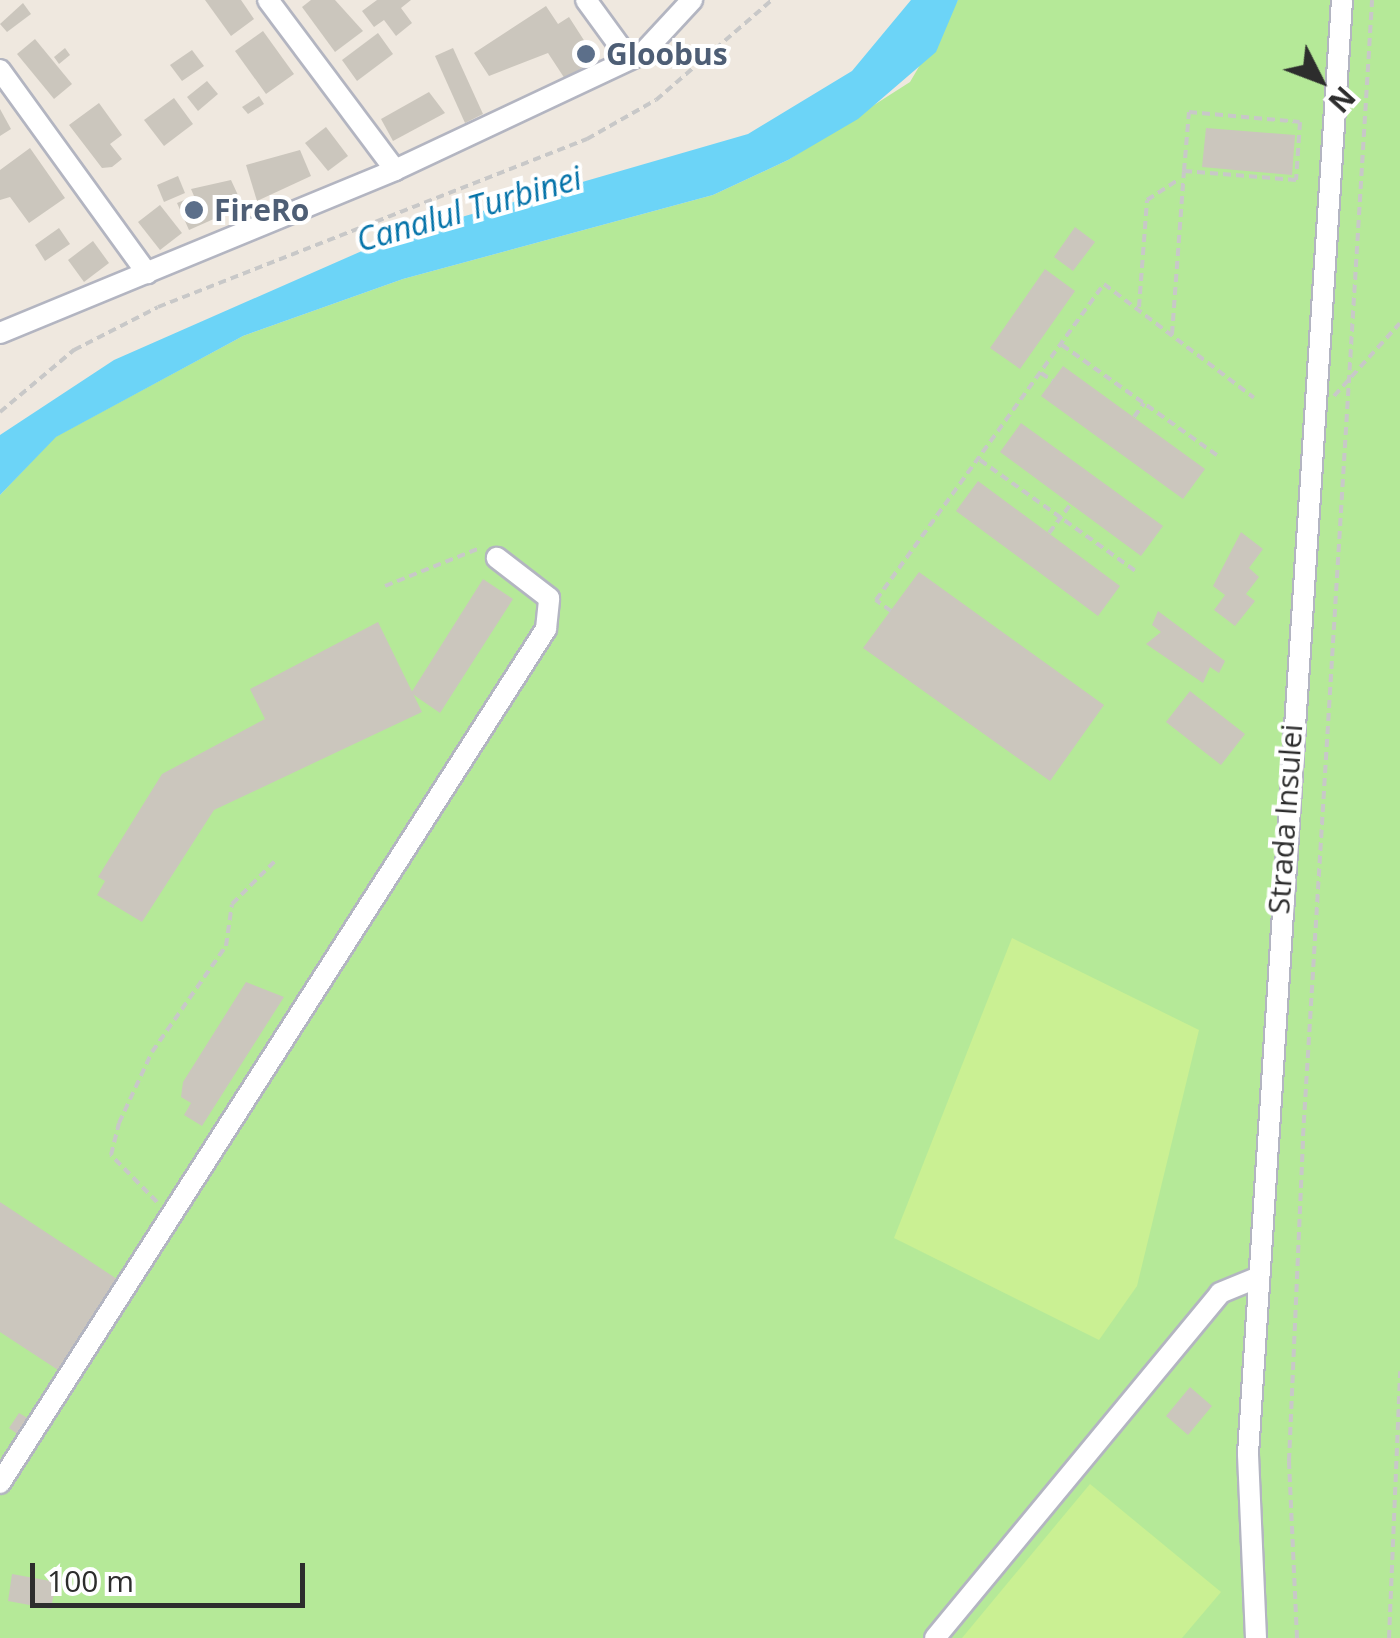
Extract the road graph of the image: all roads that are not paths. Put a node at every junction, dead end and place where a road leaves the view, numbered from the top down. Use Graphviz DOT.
graph roads {
  1 [pos="268,0"];
  2 [pos="586,0"];
  3 [pos="692,0"];
  4 [pos="1342,0"];
  5 [pos="628,59"];
  6 [pos="0,70"];
  7 [pos="395,170"];
  8 [pos="147,274"];
  9 [pos="0,333"];
  10 [pos="497,558"];
  11 [pos="1259,1277"];
  12 [pos="0,1484"];
  13 [pos="934,1638"];
  14 [pos="1256,1638"];
  1 -- 7 [label="street"];
  2 -- 5 [label="street"];
  3 -- 5 [label="street"];
  4 -- 11 [label="street, Strada Insulei"];
  5 -- 7 [label="street"];
  6 -- 8 [label="street"];
  7 -- 8 [label="street"];
  8 -- 9 [label="street"];
  10 -- 12 [label="street"];
  11 -- 13 [label="street"];
  11 -- 14 [label="street, Strada Insulei"];
}
